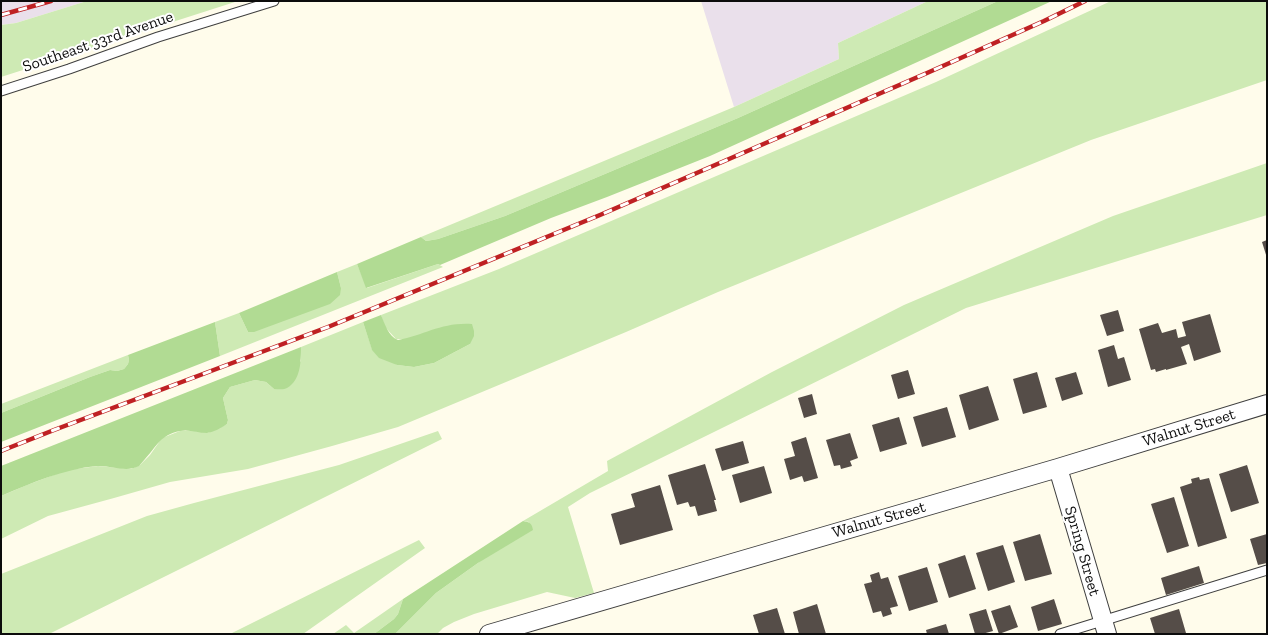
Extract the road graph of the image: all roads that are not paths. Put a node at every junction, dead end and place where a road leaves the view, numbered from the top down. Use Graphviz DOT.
graph roads {
  1 [pos="274,1"];
  2 [pos="1,91"];
  3 [pos="1267,404"];
  4 [pos="1058,468"];
  5 [pos="1267,570"];
  6 [pos="1104,627"];
  7 [pos="489,634"];
  8 [pos="1060,634"];
  1 -- 2 [label="lane, Southeast 33rd Avenue"];
  3 -- 4 [label="street, Walnut Street"];
  4 -- 6 [label="street, Spring Street"];
  4 -- 7 [label="street, Walnut Street"];
  5 -- 6 [label="lane"];
  6 -- 8 [label="lane"];
}
